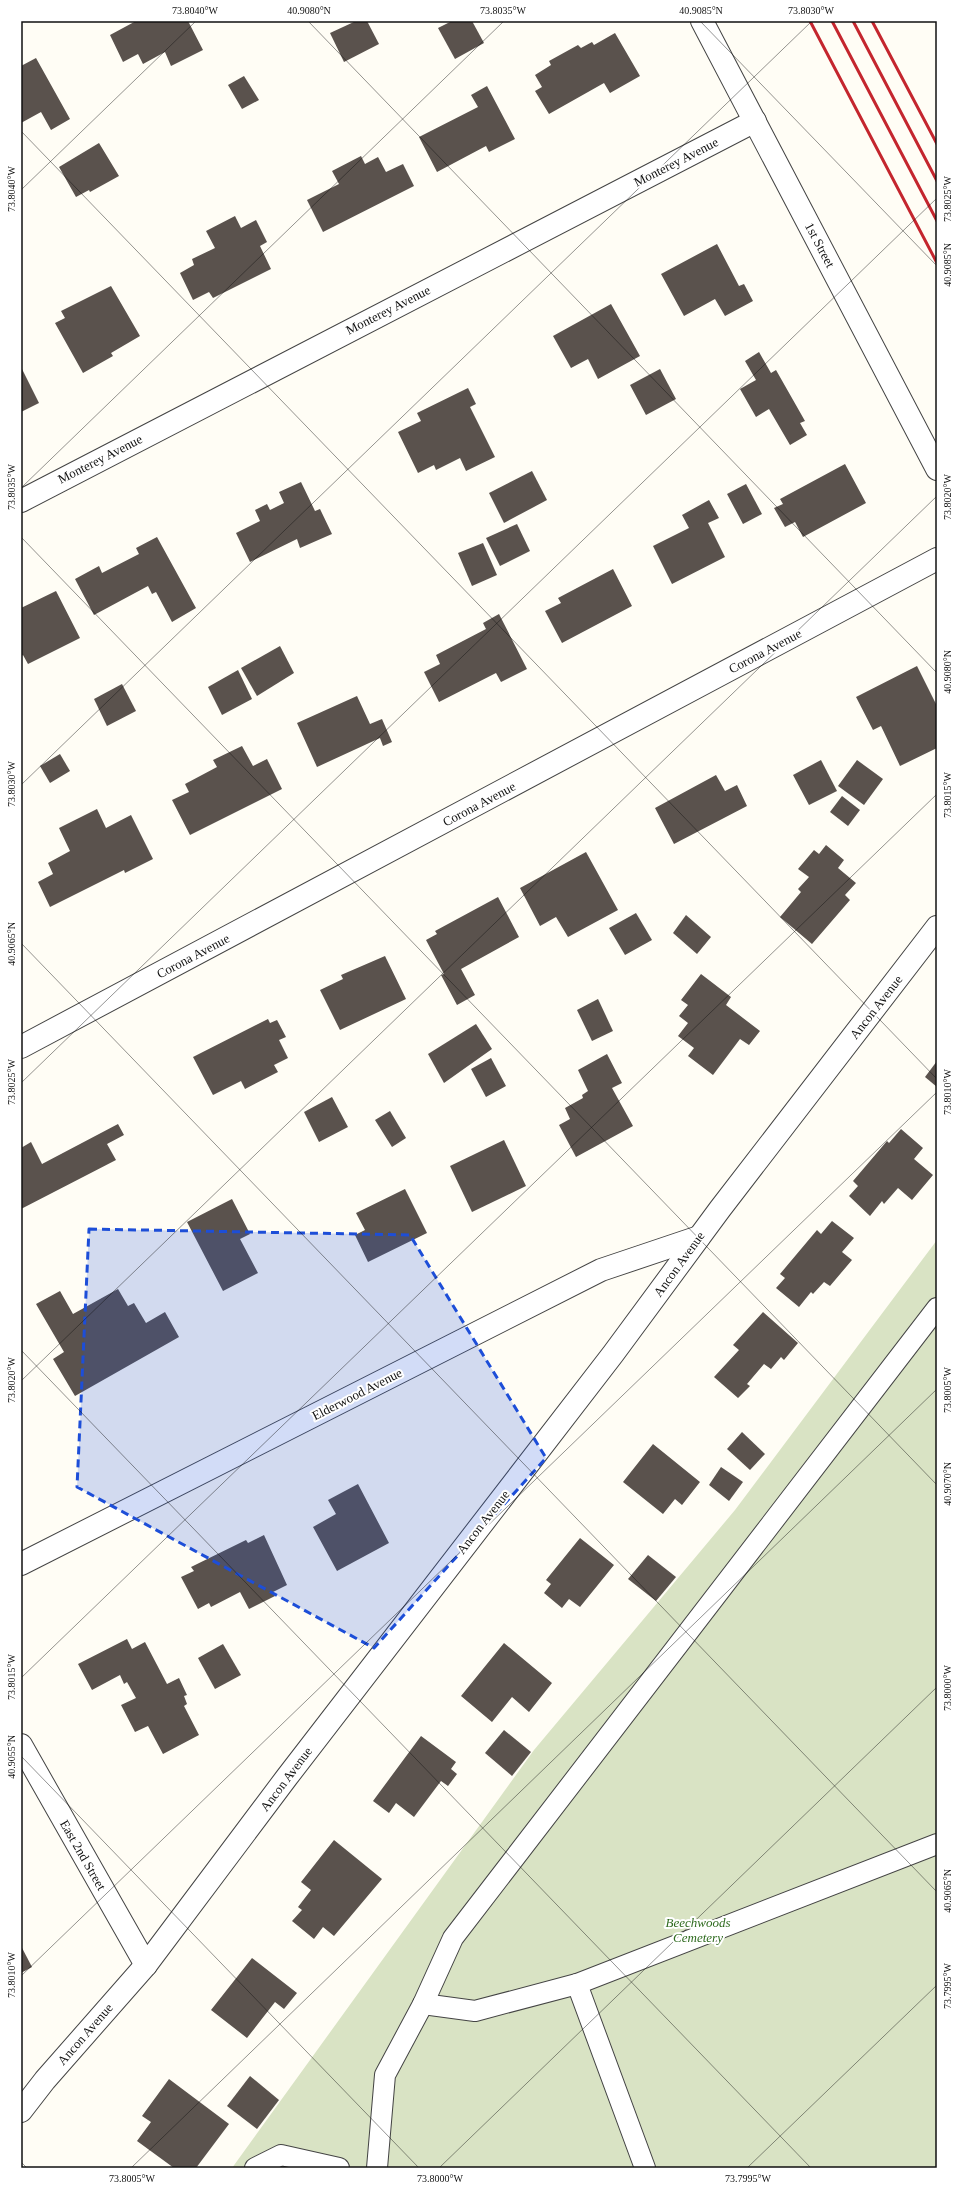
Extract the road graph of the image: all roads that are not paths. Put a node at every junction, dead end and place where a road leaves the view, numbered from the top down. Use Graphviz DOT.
graph roads {
  1 [pos="702,21"];
  2 [pos="755,121"];
  3 [pos="937,469"];
  4 [pos="21,500"];
  5 [pos="937,559"];
  6 [pos="937,927"];
  7 [pos="21,1047"];
  8 [pos="699,1237"];
  9 [pos="937,1308"];
  10 [pos="21,1564"];
  11 [pos="21,1745"];
  12 [pos="937,1844"];
  13 [pos="146,1965"];
  14 [pos="577,1984"];
  15 [pos="423,2004"];
  16 [pos="44,2080"];
  17 [pos="21,2092"];
  18 [pos="21,2111"];
  19 [pos="255,2168"];
  20 [pos="339,2168"];
  21 [pos="377,2168"];
  22 [pos="645,2168"];
  1 -- 2 [label="street, 1st Street"];
  2 -- 3 [label="street, 1st Street"];
  2 -- 4 [label="street, Monterey Avenue"];
  5 -- 7 [label="street, Corona Avenue"];
  6 -- 8 [label="street, Ancon Avenue"];
  8 -- 10 [label="street, Elderwood Avenue"];
  8 -- 13 [label="street, Ancon Avenue"];
  9 -- 15 [label="lane"];
  11 -- 13 [label="street, East 2nd Street"];
  12 -- 14 [label="lane"];
  13 -- 16 [label="street, Ancon Avenue"];
  14 -- 15 [label="lane"];
  14 -- 22 [label="lane"];
  15 -- 21 [label="lane"];
  16 -- 17 [label="street"];
  16 -- 18 [label="street, Ancon Avenue"];
  19 -- 20 [label="lane"];
}
